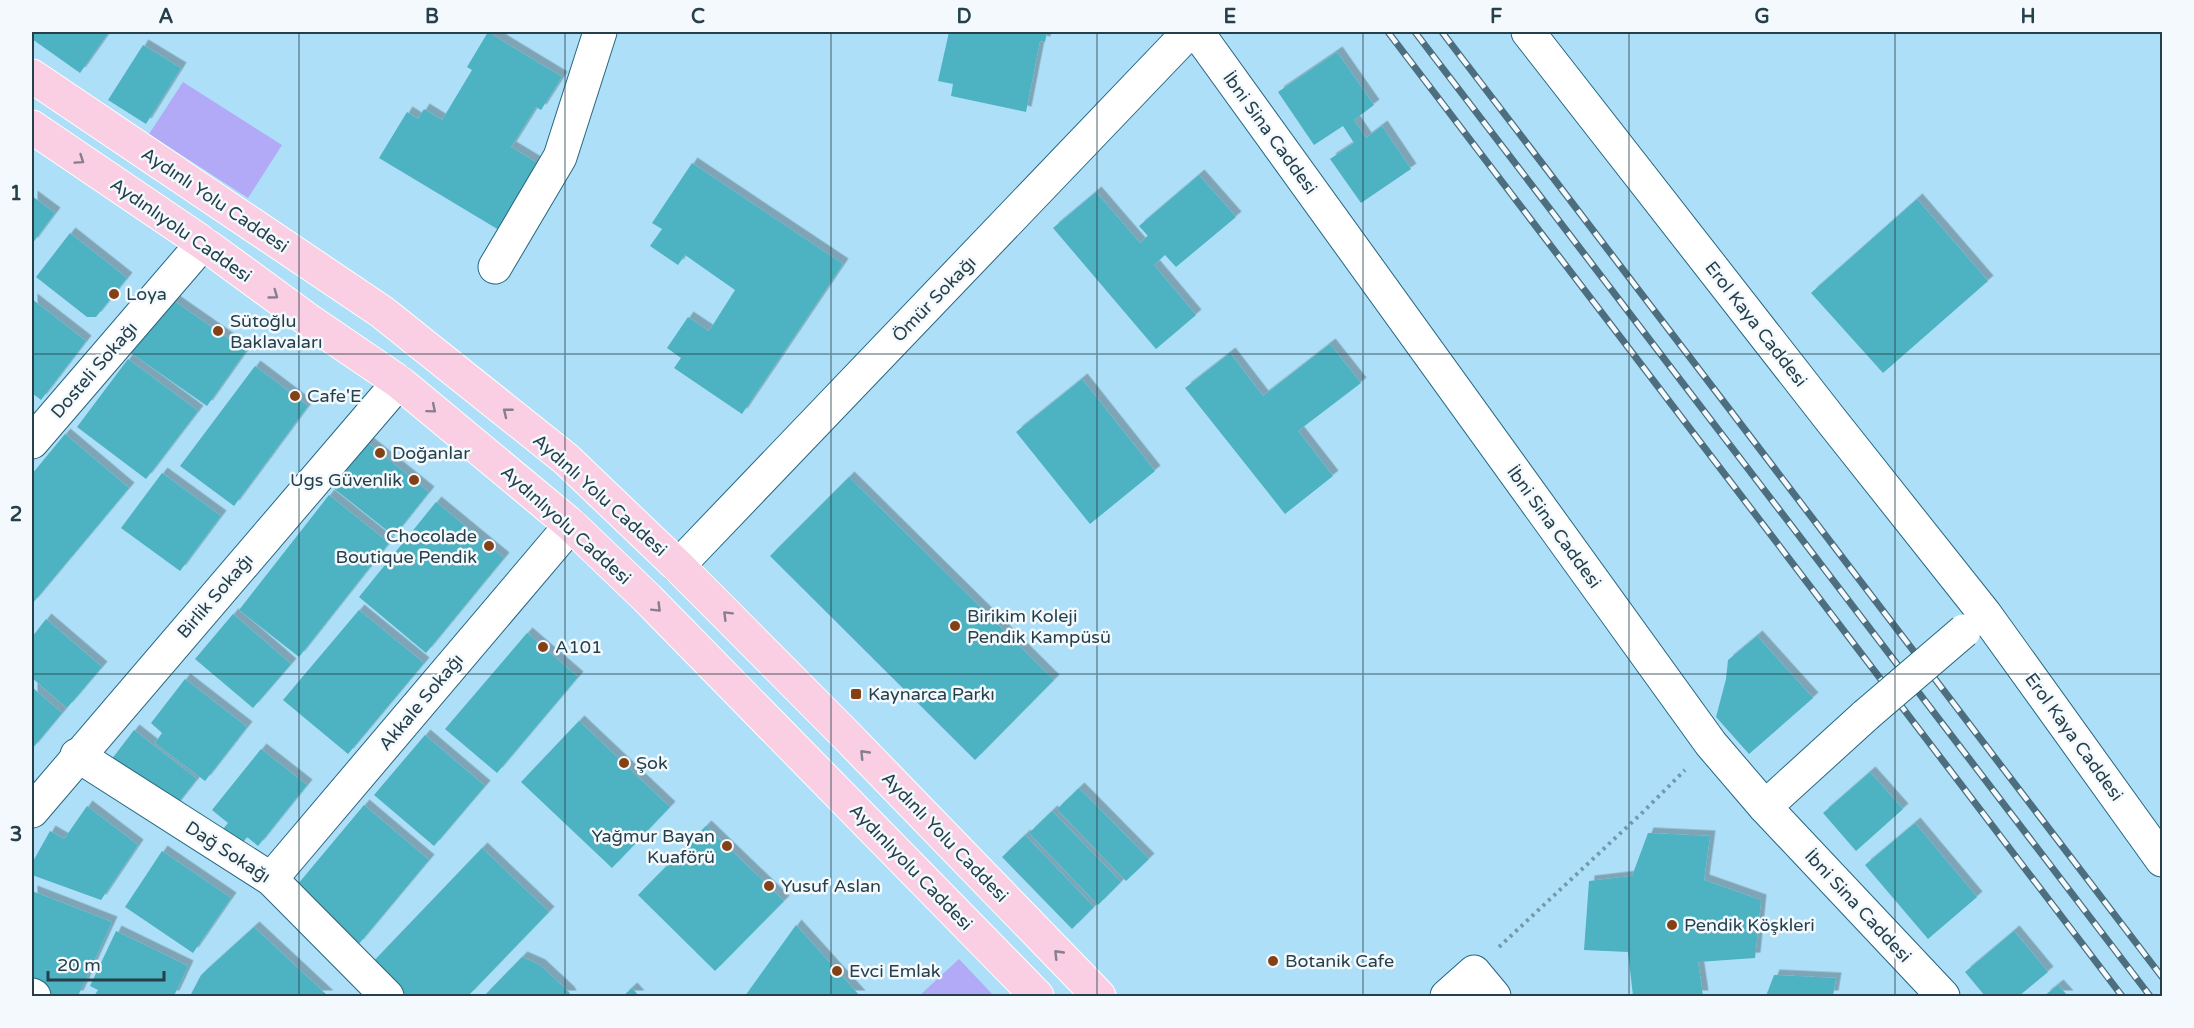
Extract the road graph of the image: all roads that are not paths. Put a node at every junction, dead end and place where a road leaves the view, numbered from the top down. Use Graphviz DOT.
graph roads {
  1 [pos="600,32"];
  2 [pos="1189,32"];
  3 [pos="1197,32"];
  4 [pos="1528,32"];
  5 [pos="32,75"];
  6 [pos="32,127"];
  7 [pos="203,243"];
  8 [pos="495,267"];
  9 [pos="399,382"];
  10 [pos="32,442"];
  11 [pos="571,525"];
  12 [pos="678,566"];
  13 [pos="1975,622"];
  14 [pos="77,755"];
  15 [pos="1765,807"];
  16 [pos="32,811"];
  17 [pos="2163,860"];
  18 [pos="271,879"];
  19 [pos="387,996"];
  20 [pos="1037,996"];
  21 [pos="1099,996"];
  22 [pos="1447,996"];
  23 [pos="1494,996"];
  24 [pos="1943,996"];
  1 -- 8 [label="street"];
  2 -- 12 [label="street, Ömür Sokağı"];
  3 -- 15 [label="street, İbni Sina Caddesi"];
  4 -- 13 [label="street, Erol Kaya Caddesi"];
  12 -- 5 [label="main road, Aydınlı Yolu Caddesi, one-way"];
  6 -- 7 [label="main road, Aydınlıyolu Caddesi, one-way"];
  7 -- 9 [label="main road, Aydınlıyolu Caddesi, one-way"];
  7 -- 10 [label="street, Dosteli Sokağı"];
  9 -- 11 [label="main road, Aydınlıyolu Caddesi, one-way"];
  9 -- 14 [label="street, Birlik Sokağı"];
  11 -- 18 [label="street, Akkale Sokağı"];
  11 -- 20 [label="main road, Aydınlıyolu Caddesi, one-way"];
  21 -- 12 [label="main road, Aydınlı Yolu Caddesi, one-way"];
  13 -- 15 [label="street, bridge"];
  13 -- 17 [label="street, Erol Kaya Caddesi"];
  14 -- 16 [label="street, Birlik Sokağı"];
  14 -- 18 [label="street, Dağ Sokağı"];
  15 -- 24 [label="street, İbni Sina Caddesi"];
  18 -- 19 [label="street, Dağ Sokağı"];
  22 -- 23 [label="street"];
}
